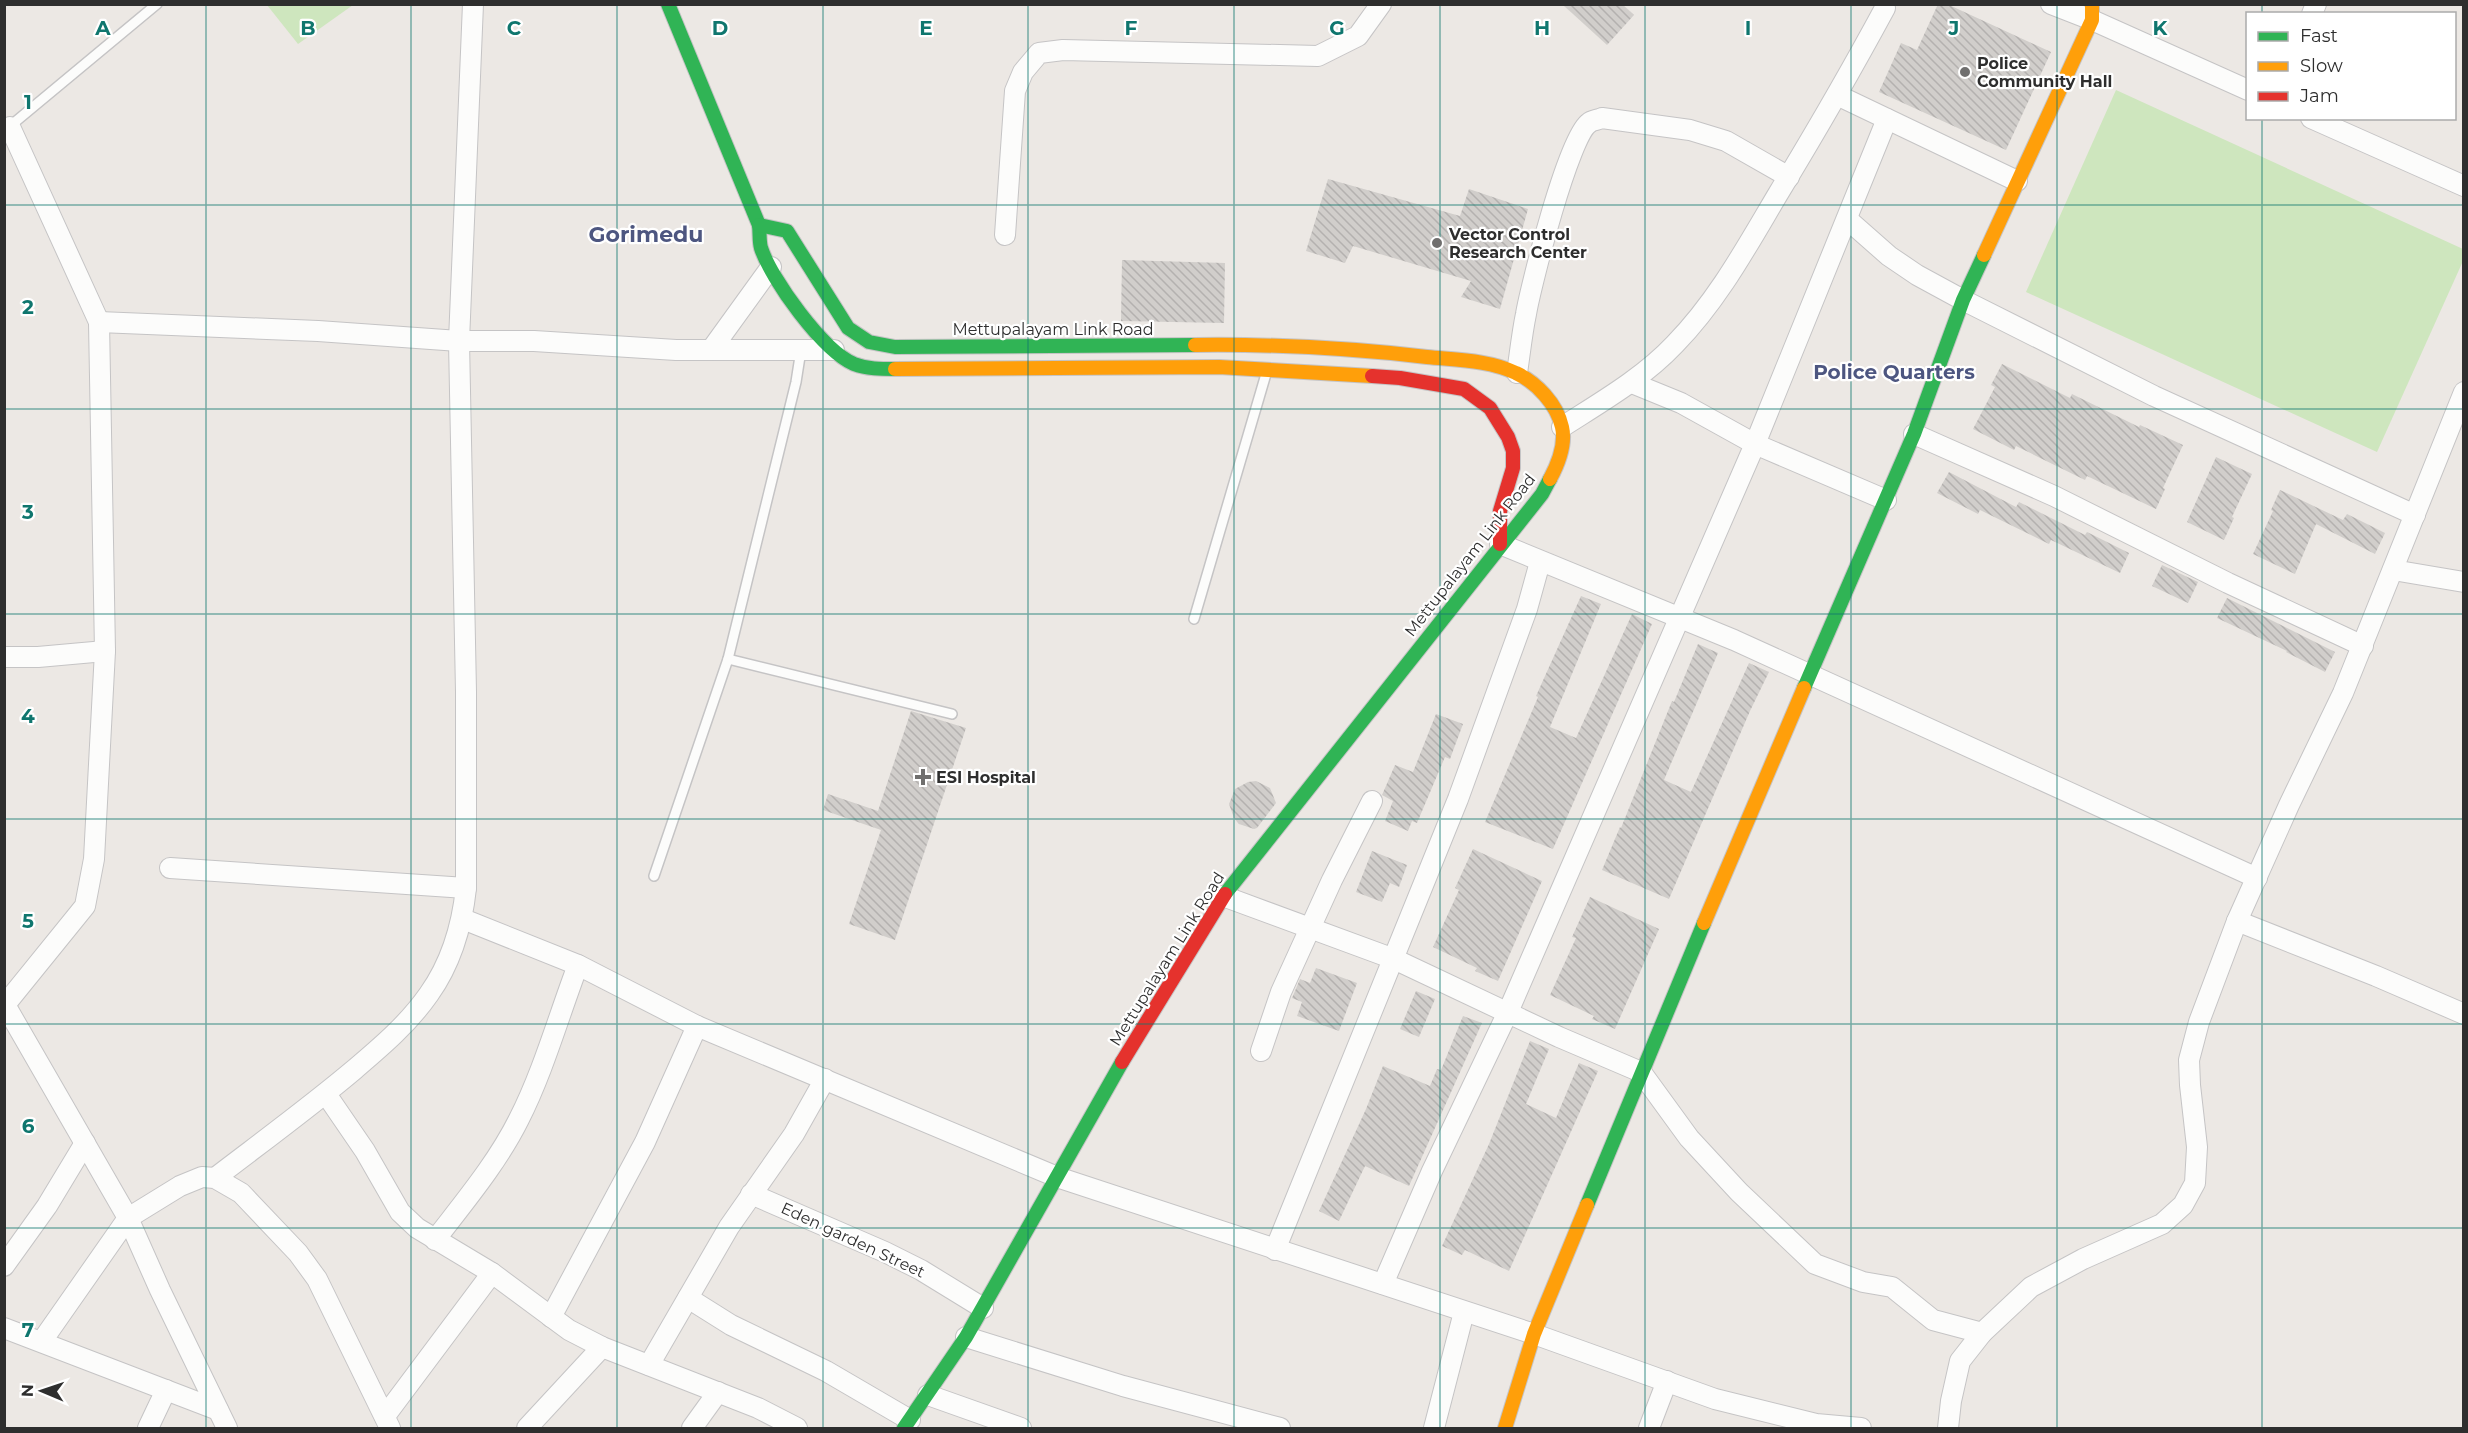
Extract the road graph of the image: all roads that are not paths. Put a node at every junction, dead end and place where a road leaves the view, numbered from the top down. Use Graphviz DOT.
graph roads {
  1 [pos="157,4"];
  2 [pos="473,4"];
  3 [pos="668,4"];
  4 [pos="1381,4"];
  5 [pos="2051,4"];
  6 [pos="1885,8"];
  7 [pos="2092,12"];
  8 [pos="2246,89"];
  9 [pos="1837,95"];
  10 [pos="1887,119"];
  11 [pos="2314,120"];
  12 [pos="7,127"];
  13 [pos="1789,177"];
  14 [pos="2017,181"];
  15 [pos="2463,186"];
  16 [pos="1847,219"];
  17 [pos="759,225"];
  18 [pos="1005,235"];
  19 [pos="771,267"];
  20 [pos="1963,300"];
  21 [pos="99,322"];
  22 [pos="459,341"];
  23 [pos="711,350"];
  24 [pos="801,350"];
  25 [pos="834,350"];
  26 [pos="1267,370"];
  27 [pos="1517,373"];
  28 [pos="1632,383"];
  29 [pos="2463,392"];
  30 [pos="1562,428"];
  31 [pos="1914,434"];
  32 [pos="1755,444"];
  33 [pos="1886,500"];
  34 [pos="2415,515"];
  35 [pos="1500,544"];
  36 [pos="1540,562"];
  37 [pos="2393,570"];
  38 [pos="2463,582"];
  39 [pos="1679,618"];
  40 [pos="1194,619"];
  41 [pos="2363,646"];
  42 [pos="105,651"];
  43 [pos="4,657"];
  44 [pos="728,659"];
  45 [pos="1809,675"];
  46 [pos="952,714"];
  47 [pos="1372,801"];
  48 [pos="170,868"];
  49 [pos="654,876"];
  50 [pos="2257,878"];
  51 [pos="466,888"];
  52 [pos="1223,896"];
  53 [pos="463,919"];
  54 [pos="2238,921"];
  55 [pos="1311,928"];
  56 [pos="1394,959"];
  57 [pos="578,965"];
  58 [pos="5,1004"];
  59 [pos="1508,1012"];
  60 [pos="2463,1014"];
  61 [pos="697,1026"];
  62 [pos="1261,1051"];
  63 [pos="1641,1072"];
  64 [pos="825,1078"];
  65 [pos="326,1094"];
  66 [pos="85,1143"];
  67 [pos="1057,1177"];
  68 [pos="215,1178"];
  69 [pos="751,1194"];
  70 [pos="128,1218"];
  71 [pos="435,1240"];
  72 [pos="1275,1250"];
  73 [pos="4,1266"];
  74 [pos="492,1273"];
  75 [pos="1383,1284"];
  76 [pos="688,1298"];
  77 [pos="983,1308"];
  78 [pos="1464,1312"];
  79 [pos="551,1317"];
  80 [pos="4,1328"];
  81 [pos="1982,1333"];
  82 [pos="1534,1334"];
  83 [pos="966,1337"];
  84 [pos="42,1341"];
  85 [pos="602,1347"];
  86 [pos="649,1365"];
  87 [pos="1667,1381"];
  88 [pos="166,1390"];
  89 [pos="718,1392"];
  90 [pos="928,1395"];
  91 [pos="218,1410"];
  92 [pos="388,1422"];
  93 [pos="907,1424"];
  94 [pos="1839,1427"];
  95 [pos="148,1428"];
  96 [pos="227,1428"];
  97 [pos="527,1428"];
  98 [pos="692,1428"];
  99 [pos="797,1428"];
  100 [pos="1021,1428"];
  101 [pos="1280,1428"];
  102 [pos="1434,1428"];
  103 [pos="1504,1428"];
  104 [pos="1649,1428"];
  105 [pos="1861,1428"];
  106 [pos="1948,1428"];
  1 -- 12 [label="lane"];
  2 -- 22 [label="street"];
  3 -- 17 [label="street"];
  4 -- 18 [label="street"];
  5 -- 7 [label="street"];
  6 -- 9 [label="street"];
  7 -- 8 [label="street"];
  7 -- 14 [label="street"];
  9 -- 10 [label="street"];
  9 -- 13 [label="street"];
  10 -- 14 [label="street"];
  10 -- 16 [label="street"];
  11 -- 15 [label="street"];
  12 -- 21 [label="street"];
  13 -- 27 [label="street"];
  13 -- 28 [label="street"];
  14 -- 20 [label="street"];
  16 -- 20 [label="street"];
  16 -- 32 [label="street"];
  17 -- 19 [label="street"];
  17 -- 27 [label="street, Mettupalayam Link Road"];
  19 -- 23 [label="street"];
  19 -- 25 [label="street"];
  20 -- 31 [label="street"];
  20 -- 34 [label="street"];
  21 -- 22 [label="street"];
  21 -- 42 [label="street"];
  22 -- 23 [label="street"];
  22 -- 51 [label="street"];
  23 -- 24 [label="street"];
  24 -- 25 [label="street"];
  24 -- 44 [label="lane"];
  25 -- 26 [label="street"];
  26 -- 35 [label="street"];
  26 -- 40 [label="lane"];
  27 -- 30 [label="street, Mettupalayam Link Road"];
  28 -- 30 [label="street"];
  28 -- 32 [label="street"];
  29 -- 34 [label="street"];
  30 -- 35 [label="street, Mettupalayam Link Road"];
  31 -- 33 [label="street"];
  31 -- 41 [label="street"];
  32 -- 33 [label="street"];
  32 -- 39 [label="street"];
  33 -- 45 [label="street"];
  34 -- 37 [label="street"];
  35 -- 36 [label="street"];
  35 -- 52 [label="street, Mettupalayam Link Road"];
  36 -- 39 [label="street"];
  36 -- 56 [label="street"];
  37 -- 38 [label="street"];
  37 -- 41 [label="street"];
  39 -- 45 [label="street"];
  39 -- 59 [label="street"];
  41 -- 50 [label="street"];
  42 -- 43 [label="street"];
  42 -- 58 [label="street"];
  44 -- 46 [label="lane"];
  44 -- 49 [label="lane"];
  45 -- 50 [label="street"];
  45 -- 63 [label="street"];
  47 -- 55 [label="street"];
  48 -- 51 [label="street"];
  50 -- 54 [label="street"];
  51 -- 53 [label="street"];
  52 -- 55 [label="street"];
  52 -- 67 [label="street, Mettupalayam Link Road"];
  53 -- 57 [label="street"];
  53 -- 65 [label="street"];
  54 -- 60 [label="street"];
  54 -- 81 [label="street"];
  55 -- 56 [label="street"];
  55 -- 62 [label="street"];
  56 -- 59 [label="street"];
  56 -- 72 [label="street"];
  57 -- 61 [label="street"];
  57 -- 71 [label="street"];
  58 -- 66 [label="street"];
  59 -- 63 [label="street"];
  59 -- 75 [label="street"];
  61 -- 64 [label="street"];
  61 -- 79 [label="street"];
  63 -- 81 [label="street"];
  63 -- 82 [label="street"];
  64 -- 67 [label="street"];
  64 -- 69 [label="street"];
  65 -- 68 [label="street"];
  65 -- 71 [label="street"];
  66 -- 70 [label="street"];
  66 -- 73 [label="street"];
  67 -- 72 [label="street"];
  67 -- 77 [label="street, Mettupalayam Link Road"];
  68 -- 70 [label="street"];
  68 -- 92 [label="street"];
  69 -- 76 [label="street"];
  69 -- 77 [label="street, Eden garden Street"];
  70 -- 84 [label="street"];
  70 -- 91 [label="street"];
  71 -- 74 [label="street"];
  72 -- 75 [label="street"];
  74 -- 79 [label="street"];
  74 -- 92 [label="street"];
  75 -- 78 [label="street"];
  76 -- 86 [label="street"];
  76 -- 93 [label="street"];
  77 -- 83 [label="street, Mettupalayam Link Road"];
  78 -- 82 [label="street"];
  78 -- 102 [label="street"];
  79 -- 85 [label="street"];
  80 -- 84 [label="street"];
  81 -- 106 [label="street"];
  82 -- 87 [label="street"];
  82 -- 103 [label="street"];
  83 -- 90 [label="street, Mettupalayam Link Road"];
  83 -- 101 [label="street"];
  84 -- 88 [label="street"];
  85 -- 86 [label="street"];
  85 -- 97 [label="street"];
  86 -- 89 [label="street"];
  87 -- 94 [label="street"];
  87 -- 104 [label="street"];
  88 -- 91 [label="street"];
  88 -- 95 [label="street"];
  89 -- 98 [label="street"];
  89 -- 99 [label="street"];
  90 -- 93 [label="street, Mettupalayam Link Road"];
  90 -- 100 [label="street"];
  91 -- 96 [label="street"];
  94 -- 105 [label="street"];
}
